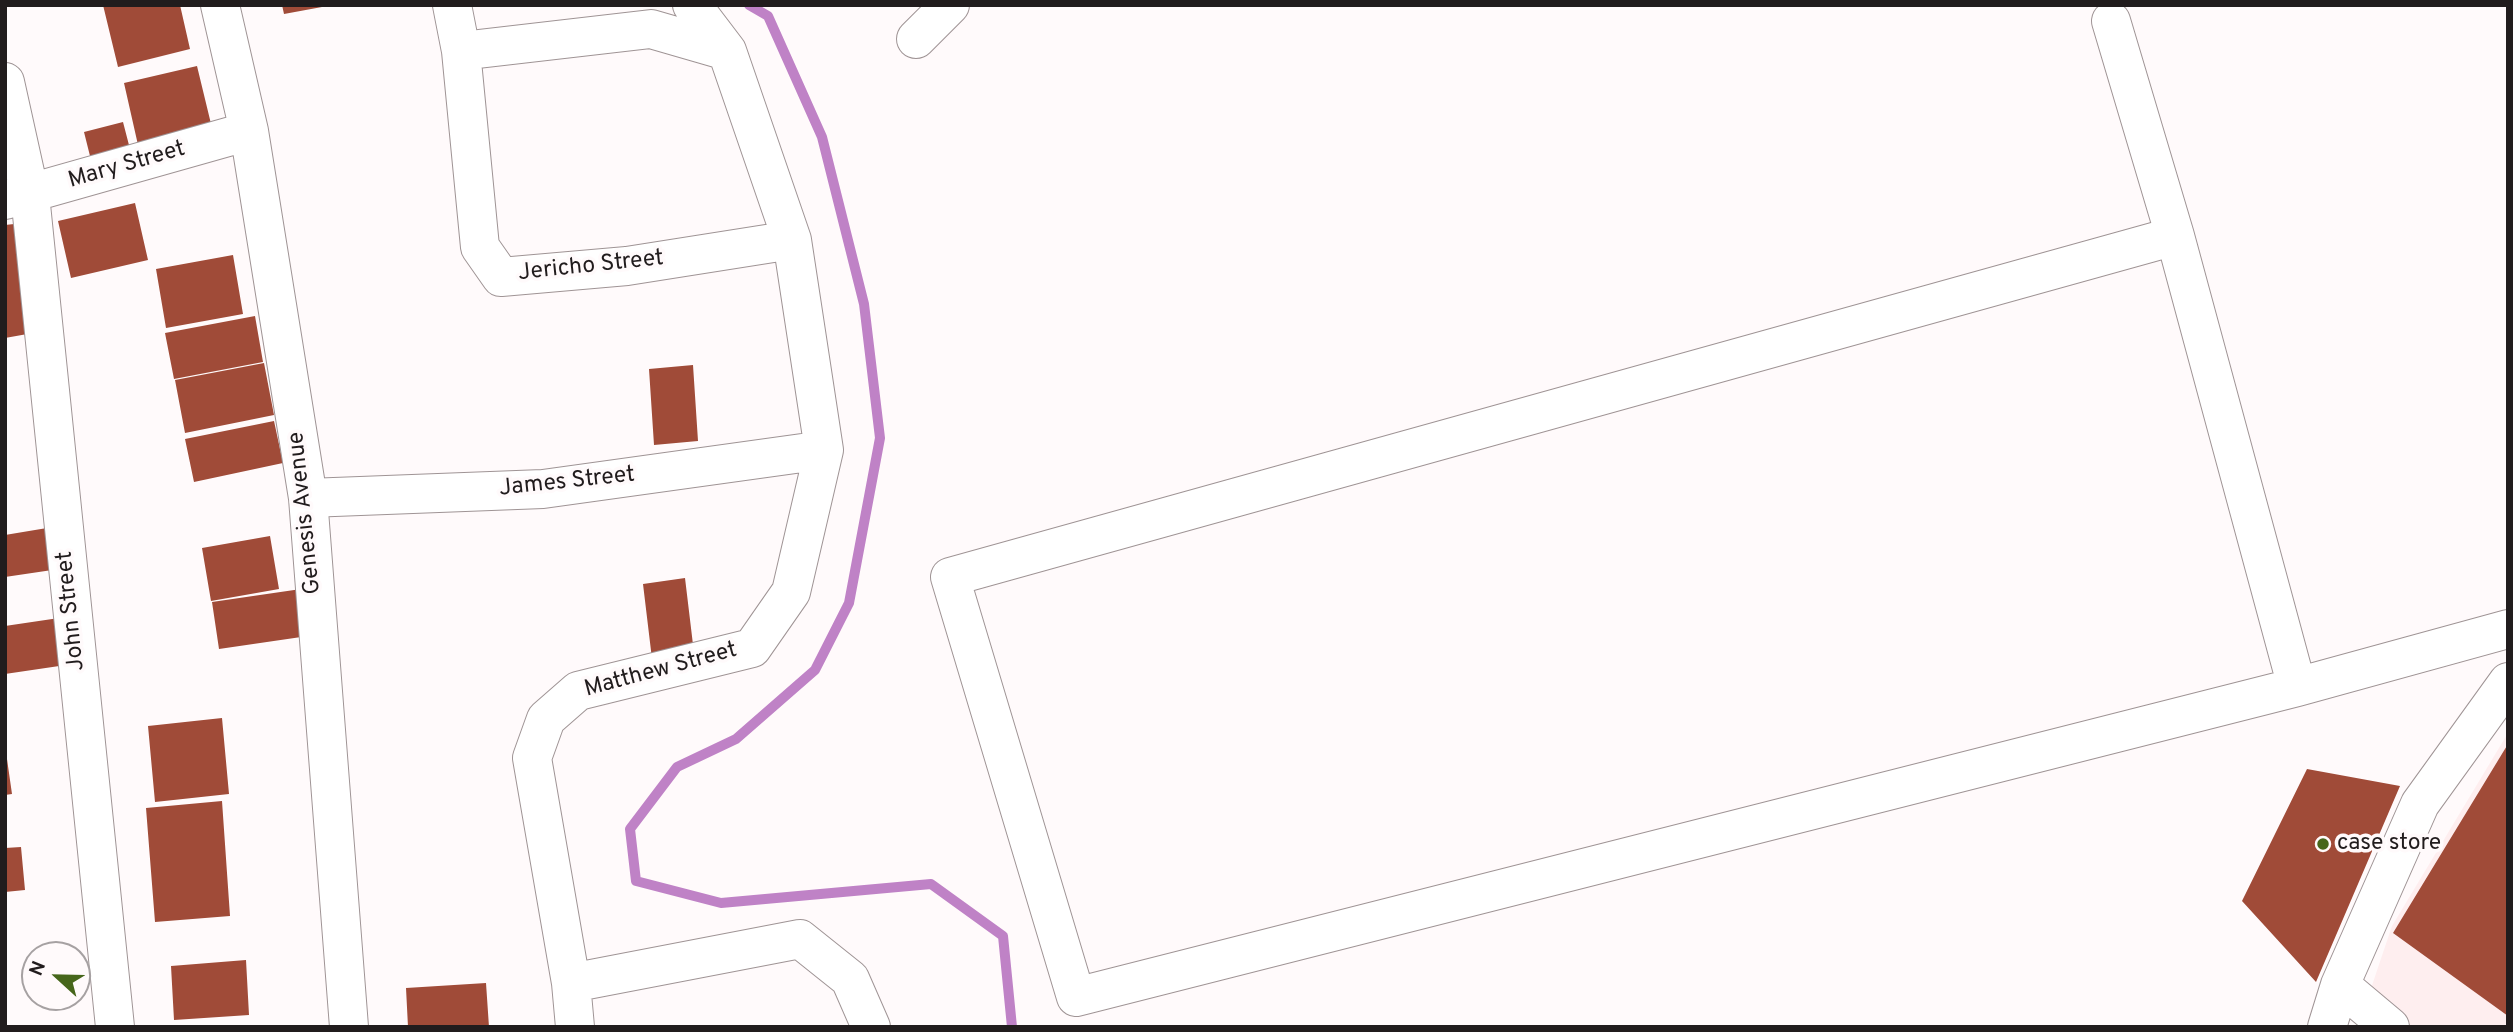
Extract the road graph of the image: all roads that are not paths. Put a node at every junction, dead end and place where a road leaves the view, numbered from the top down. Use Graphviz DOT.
graph roads {
  1 [pos="220,5"];
  2 [pos="452,5"];
  3 [pos="692,5"];
  4 [pos="2111,21"];
  5 [pos="461,51"];
  6 [pos="727,51"];
  7 [pos="5,82"];
  8 [pos="249,131"];
  9 [pos="18,197"];
  10 [pos="2175,236"];
  11 [pos="792,240"];
  12 [pos="824,450"];
  13 [pos="308,498"];
  14 [pos="2508,629"];
  15 [pos="2508,682"];
  16 [pos="2297,687"];
  17 [pos="571,983"];
  18 [pos="2340,985"];
  19 [pos="115,1027"];
  20 [pos="349,1027"];
  21 [pos="575,1027"];
  22 [pos="871,1027"];
  23 [pos="2328,1027"];
  24 [pos="2390,1027"];
  1 -- 8 [label="street, Genesis Avenue"];
  2 -- 5 [label="street, Jericho Street"];
  3 -- 6 [label="street, Matthew Street"];
  4 -- 10 [label="street"];
  5 -- 6 [label="street"];
  5 -- 11 [label="street, Jericho Street"];
  6 -- 11 [label="street, Matthew Street"];
  7 -- 9 [label="street, John Street"];
  8 -- 9 [label="street, Mary Street"];
  8 -- 13 [label="street, Genesis Avenue"];
  9 -- 19 [label="street, John Street"];
  10 -- 16 [label="street"];
  10 -- 16 [label="street"];
  11 -- 12 [label="street, Matthew Street"];
  12 -- 13 [label="street, James Street"];
  12 -- 17 [label="street, Matthew Street"];
  13 -- 20 [label="street, Genesis Avenue"];
  14 -- 16 [label="street"];
  15 -- 18 [label="street"];
  17 -- 21 [label="street, Matthew Street"];
  17 -- 22 [label="street"];
  18 -- 23 [label="street"];
  18 -- 24 [label="street"];
}
